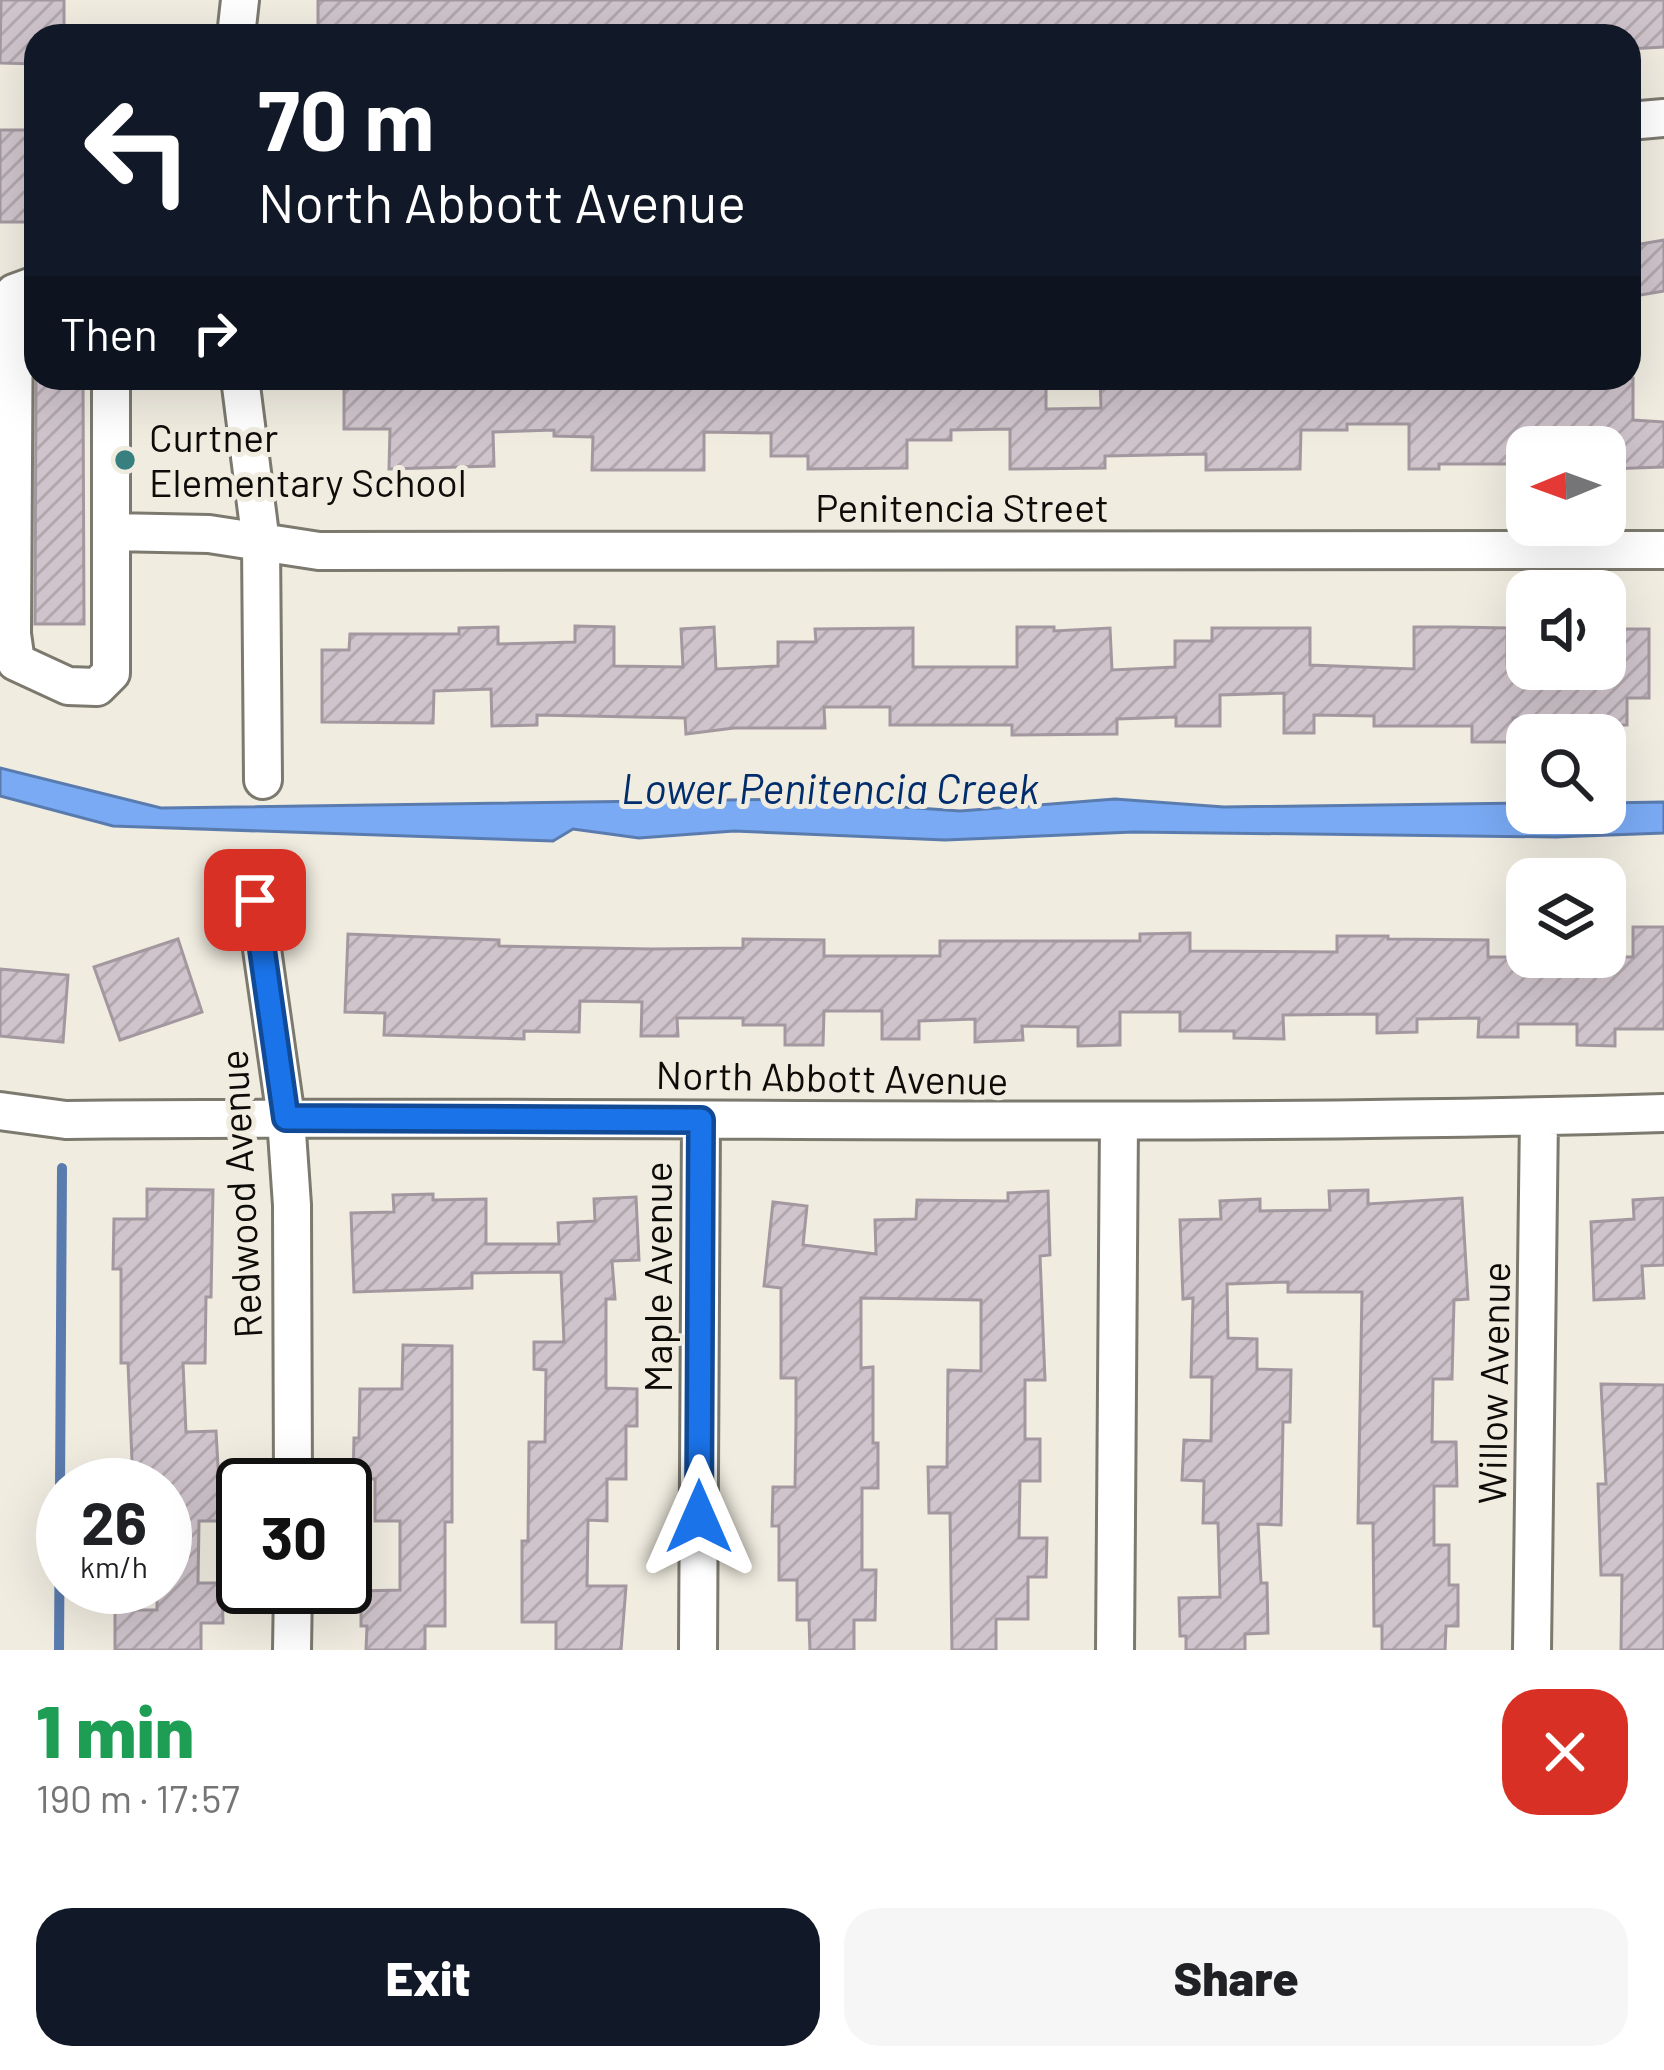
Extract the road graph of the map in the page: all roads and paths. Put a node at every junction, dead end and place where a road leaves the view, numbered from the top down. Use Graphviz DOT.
graph roads {
  1 [pos="24,289"];
  2 [pos="111,390"];
  3 [pos="242,390"];
  4 [pos="111,532"];
  5 [pos="261,543"];
  6 [pos="1664,550"];
  7 [pos="262,780"];
  8 [pos="255,900"];
  9 [pos="0,1111"];
  10 [pos="1664,1113"];
  11 [pos="1539,1117"];
  12 [pos="286,1118"];
  13 [pos="701,1120"];
  14 [pos="1119,1122"];
  15 [pos="293,1458"];
  16 [pos="292,1614"];
  17 [pos="292,1650"];
  18 [pos="698,1650"];
  19 [pos="1115,1650"];
  20 [pos="1532,1650"];
  1 -- 4 [label="street"];
  2 -- 4 [label="street"];
  3 -- 5 [label="street"];
  4 -- 5 [label="street, Penitencia Street"];
  5 -- 6 [label="street, Penitencia Street"];
  5 -- 7 [label="street"];
  8 -- 12 [label="street, Redwood Avenue"];
  9 -- 12 [label="street, North Abbott Avenue"];
  10 -- 11 [label="street, North Abbott Avenue"];
  11 -- 14 [label="street, North Abbott Avenue"];
  11 -- 20 [label="street, Willow Avenue"];
  12 -- 13 [label="street, North Abbott Avenue"];
  12 -- 15 [label="street, Redwood Avenue"];
  13 -- 14 [label="street, North Abbott Avenue"];
  13 -- 18 [label="street, Maple Avenue"];
  14 -- 19 [label="street"];
  16 -- 17 [label="street"];
}
